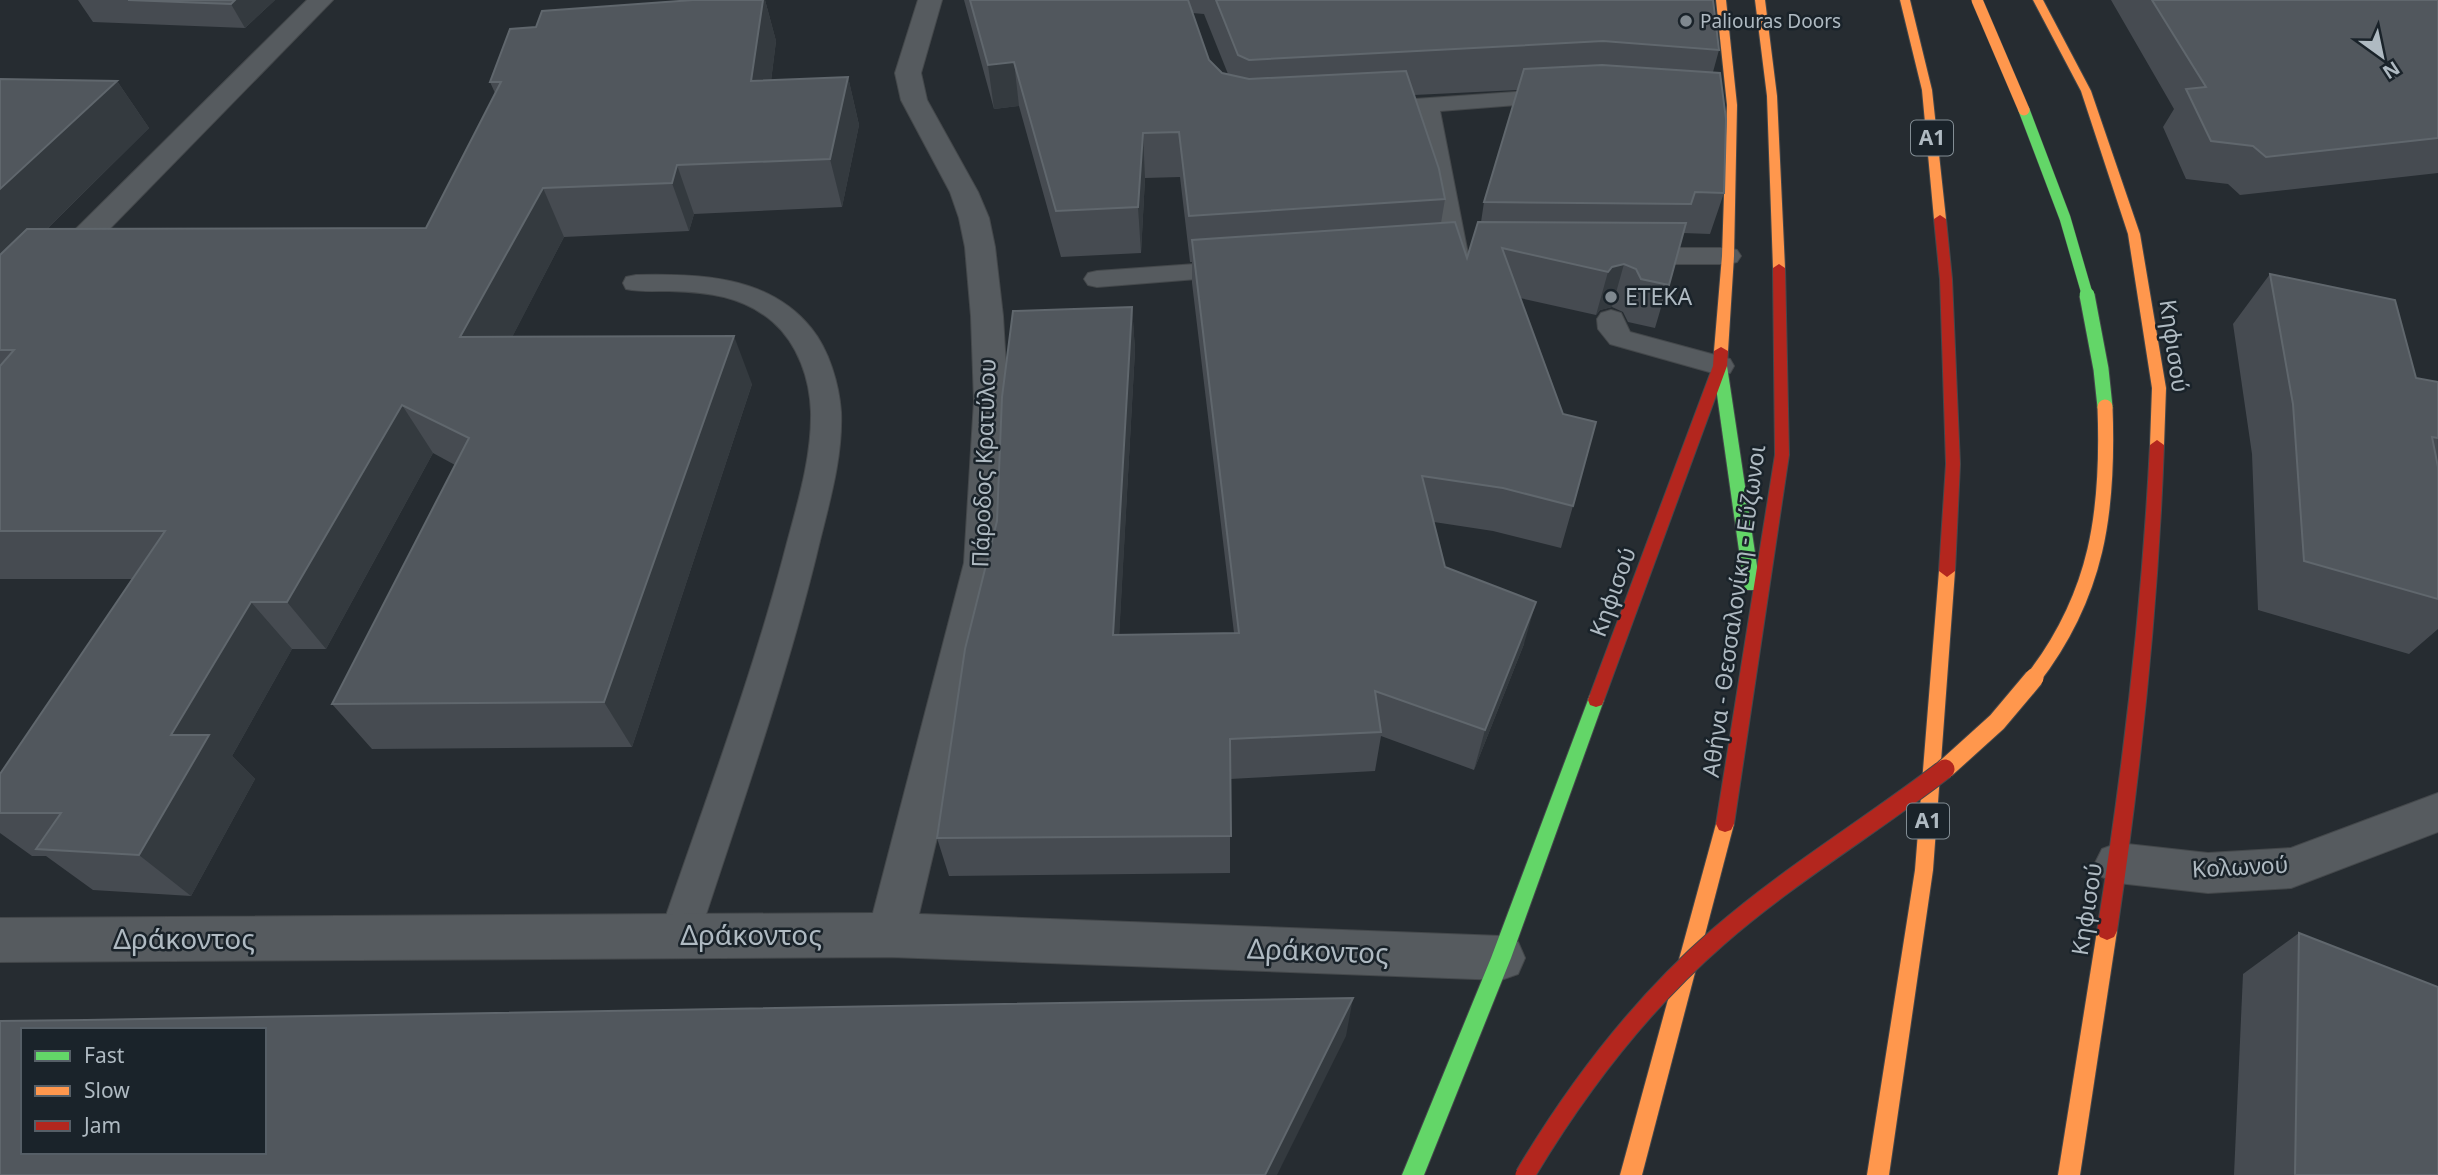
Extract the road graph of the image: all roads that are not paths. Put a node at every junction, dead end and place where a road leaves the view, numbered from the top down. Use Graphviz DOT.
graph roads {
  1 [pos="321,0"];
  2 [pos="930,0"];
  3 [pos="1721,0"];
  4 [pos="1760,0"];
  5 [pos="1905,0"];
  6 [pos="1977,0"];
  7 [pos="2038,0"];
  8 [pos="1580,95"];
  9 [pos="1704,103"];
  10 [pos="1732,105"];
  11 [pos="1427,106"];
  12 [pos="1344,110"];
  13 [pos="1427,256"];
  14 [pos="1728,257"];
  15 [pos="1624,264"];
  16 [pos="1262,267"];
  17 [pos="1097,278"];
  18 [pos="636,283"];
  19 [pos="1611,318"];
  20 [pos="0,323"];
  21 [pos="1720,366"];
  22 [pos="1757,625"];
  23 [pos="2438,812"];
  24 [pos="2118,863"];
  25 [pos="891,935"];
  26 [pos="679,936"];
  27 [pos="0,940"];
  28 [pos="1501,958"];
  29 [pos="1413,1175"];
  30 [pos="1525,1175"];
  31 [pos="1631,1175"];
  32 [pos="1878,1175"];
  33 [pos="2069,1175"];
  1 -- 20 [label="street"];
  2 -- 25 [label="street, Πάροδος Κρατύλου"];
  3 -- 10 [label="main road, Κηφισού"];
  4 -- 22 [label="main road, Αθήνα - Θεσσαλονίκη - Εύζωνοι"];
  5 -- 32 [label="main road, Α1"];
  6 -- 30 [label="main road, bridge"];
  7 -- 24 [label="main road, Κηφισού"];
  8 -- 11 [label="lane"];
  9 -- 10 [label="lane"];
  10 -- 14 [label="main road, Κηφισού"];
  11 -- 12 [label="lane"];
  11 -- 13 [label="lane"];
  14 -- 15 [label="lane"];
  14 -- 21 [label="main road, Κηφισού"];
  16 -- 17 [label="lane"];
  18 -- 26 [label="lane"];
  19 -- 21 [label="lane"];
  21 -- 22 [label="main road"];
  21 -- 28 [label="main road, Κηφισού"];
  22 -- 31 [label="main road, Αθήνα - Θεσσαλονίκη - Εύζωνοι"];
  23 -- 24 [label="street, Κολωνού"];
  24 -- 33 [label="main road, Κηφισού"];
  25 -- 26 [label="street, Δράκοντος"];
  25 -- 28 [label="street, Δράκοντος"];
  26 -- 27 [label="street, Δράκοντος"];
  28 -- 29 [label="main road, Κηφισού"];
}
